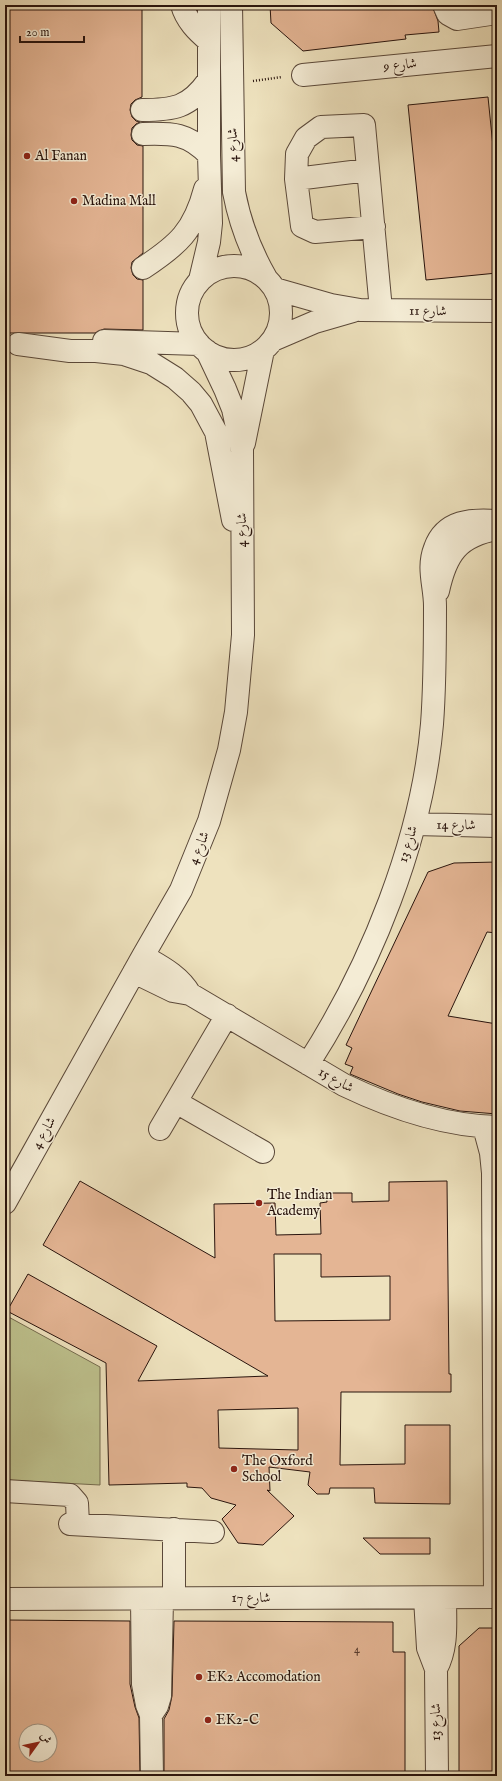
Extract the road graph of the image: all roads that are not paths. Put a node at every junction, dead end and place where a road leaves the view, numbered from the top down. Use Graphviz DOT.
graph roads {
  1 [pos="182,5"];
  2 [pos="209,5"];
  3 [pos="231,5"];
  4 [pos="444,5"];
  5 [pos="497,13"];
  6 [pos="209,41"];
  7 [pos="497,56"];
  8 [pos="303,75"];
  9 [pos="208,81"];
  10 [pos="142,110"];
  11 [pos="168,110"];
  12 [pos="169,133"];
  13 [pos="143,134"];
  14 [pos="209,161"];
  15 [pos="368,170"];
  16 [pos="296,178"];
  17 [pos="374,227"];
  18 [pos="143,268"];
  19 [pos="200,280"];
  20 [pos="270,283"];
  21 [pos="370,310"];
  22 [pos="497,311"];
  23 [pos="11,344"];
  24 [pos="268,345"];
  25 [pos="203,347"];
  26 [pos="242,450"];
  27 [pos="497,520"];
  28 [pos="497,529"];
  29 [pos="242,544"];
  30 [pos="435,604"];
  31 [pos="415,824"];
  32 [pos="497,826"];
  33 [pos="138,964"];
  34 [pos="226,1015"];
  35 [pos="308,1064"];
  36 [pos="176,1102"];
  37 [pos="490,1127"];
  38 [pos="160,1129"];
  39 [pos="263,1152"];
  40 [pos="495,1172"];
  41 [pos="5,1203"];
  42 [pos="5,1491"];
  43 [pos="174,1529"];
  44 [pos="213,1532"];
  45 [pos="496,1544"];
  46 [pos="496,1597"];
  47 [pos="159,1598"];
  48 [pos="435,1598"];
  49 [pos="5,1599"];
  50 [pos="152,1776"];
  51 [pos="437,1776"];
  1 -- 6 [label="street"];
  2 -- 6 [label="street, شارع 4"];
  3 -- 20 [label="street, شارع 4"];
  4 -- 5 [label="street"];
  6 -- 9 [label="street, شارع 4"];
  7 -- 8 [label="street, شارع 9"];
  9 -- 11 [label="street"];
  9 -- 14 [label="street, شارع 4"];
  10 -- 11 [label="street"];
  11 -- 12 [label="street"];
  12 -- 13 [label="street"];
  12 -- 14 [label="street"];
  14 -- 18 [label="street"];
  14 -- 19 [label="street, شارع 4"];
  15 -- 16 [label="street"];
  15 -- 16 [label="street"];
  15 -- 17 [label="street"];
  16 -- 17 [label="street"];
  17 -- 21 [label="street"];
  19 -- 20 [label="street"];
  19 -- 25 [label="street"];
  20 -- 21 [label="street, شارع 11"];
  20 -- 24 [label="street"];
  21 -- 22 [label="street, شارع 11"];
  21 -- 24 [label="street, شارع 11"];
  23 -- 25 [label="street"];
  23 -- 29 [label="street"];
  24 -- 25 [label="street"];
  24 -- 26 [label="street, شارع 4"];
  25 -- 26 [label="street, شارع 4"];
  26 -- 29 [label="street, شارع 4"];
  27 -- 30 [label="street, شارع 13"];
  28 -- 30 [label="street, شارع 13"];
  29 -- 33 [label="street, شارع 4"];
  30 -- 31 [label="street, شارع 13"];
  31 -- 32 [label="street, شارع 14"];
  31 -- 35 [label="street, شارع 13"];
  33 -- 34 [label="street, شارع 15"];
  33 -- 41 [label="street, شارع 4"];
  34 -- 35 [label="street, شارع 15"];
  34 -- 36 [label="street"];
  35 -- 37 [label="street, شارع 15"];
  36 -- 38 [label="street"];
  36 -- 39 [label="street"];
  37 -- 40 [label="street"];
  40 -- 45 [label="street"];
  42 -- 43 [label="street"];
  43 -- 44 [label="street"];
  43 -- 47 [label="street"];
  45 -- 46 [label="street"];
  46 -- 48 [label="street, شارع 17"];
  47 -- 48 [label="street, شارع 17"];
  47 -- 49 [label="street, شارع 17"];
  47 -- 50 [label="street"];
  48 -- 51 [label="street, شارع 13"];
}
